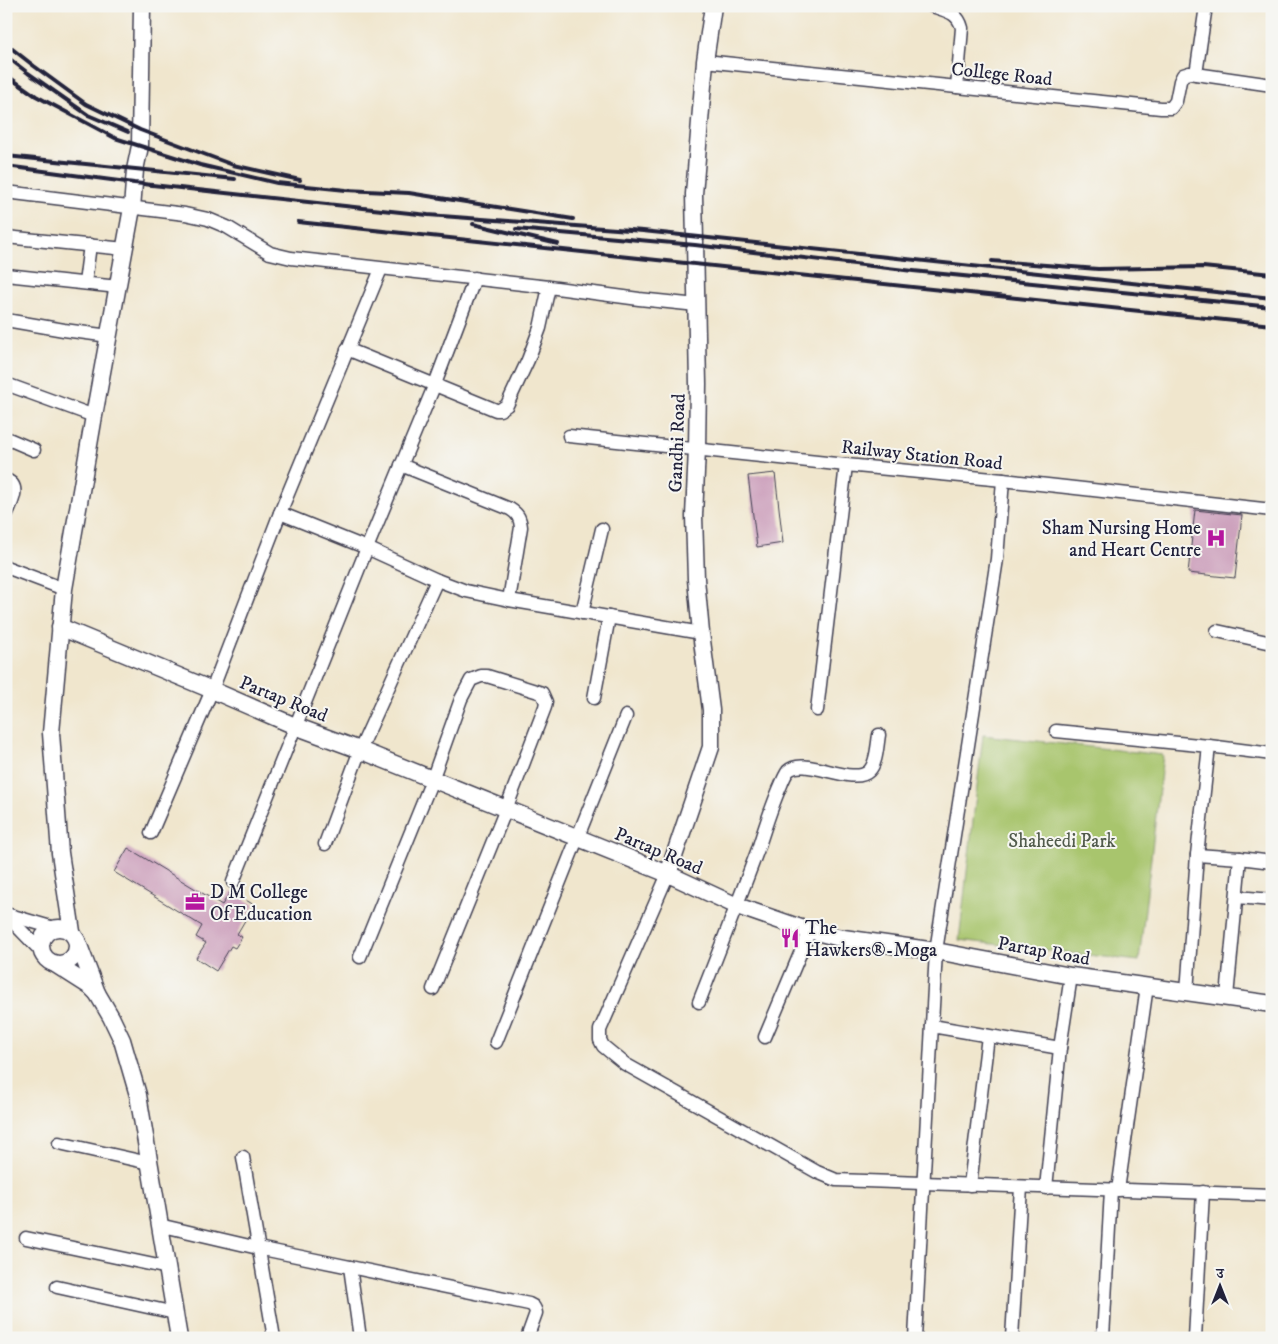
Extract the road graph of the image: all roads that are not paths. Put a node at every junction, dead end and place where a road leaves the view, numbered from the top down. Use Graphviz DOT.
graph roads {
  1 [pos="142,6"];
  2 [pos="714,6"];
  3 [pos="932,6"];
  4 [pos="1206,6"];
  5 [pos="705,61"];
  6 [pos="1196,74"];
  7 [pos="957,86"];
  8 [pos="1272,86"];
  9 [pos="6,192"];
  10 [pos="132,208"];
  11 [pos="6,237"];
  12 [pos="90,245"];
  13 [pos="124,249"];
  14 [pos="381,269"];
  15 [pos="6,275"];
  16 [pos="475,278"];
  17 [pos="85,283"];
  18 [pos="118,287"];
  19 [pos="549,287"];
  20 [pos="697,305"];
  21 [pos="6,320"];
  22 [pos="109,336"];
  23 [pos="347,350"];
  24 [pos="6,384"];
  25 [pos="435,384"];
  26 [pos="94,416"];
  27 [pos="569,436"];
  28 [pos="6,438"];
  29 [pos="697,449"];
  30 [pos="34,450"];
  31 [pos="846,465"];
  32 [pos="401,466"];
  33 [pos="6,480"];
  34 [pos="1004,480"];
  35 [pos="1272,510"];
  36 [pos="280,513"];
  37 [pos="6,515"];
  38 [pos="602,529"];
  39 [pos="367,548"];
  40 [pos="6,567"];
  41 [pos="437,580"];
  42 [pos="64,589"];
  43 [pos="509,600"];
  44 [pos="582,613"];
  45 [pos="609,617"];
  46 [pos="60,627"];
  47 [pos="1217,631"];
  48 [pos="701,633"];
  49 [pos="1272,643"];
  50 [pos="212,690"];
  51 [pos="594,698"];
  52 [pos="818,710"];
  53 [pos="626,716"];
  54 [pos="295,726"];
  55 [pos="1056,731"];
  56 [pos="879,735"];
  57 [pos="1209,746"];
  58 [pos="360,750"];
  59 [pos="1272,754"];
  60 [pos="432,780"];
  61 [pos="506,809"];
  62 [pos="151,833"];
  63 [pos="577,838"];
  64 [pos="325,844"];
  65 [pos="1197,855"];
  66 [pos="1240,858"];
  67 [pos="1272,862"];
  68 [pos="668,874"];
  69 [pos="233,882"];
  70 [pos="1237,897"];
  71 [pos="1272,900"];
  72 [pos="737,906"];
  73 [pos="6,914"];
  74 [pos="54,928"];
  75 [pos="810,930"];
  76 [pos="74,936"];
  77 [pos="41,951"];
  78 [pos="936,951"];
  79 [pos="360,957"];
  80 [pos="55,964"];
  81 [pos="1071,976"];
  82 [pos="1147,986"];
  83 [pos="433,989"];
  84 [pos="1187,992"];
  85 [pos="97,993"];
  86 [pos="1227,997"];
  87 [pos="699,1002"];
  88 [pos="1272,1004"];
  89 [pos="932,1026"];
  90 [pos="988,1036"];
  91 [pos="765,1038"];
  92 [pos="496,1042"];
  93 [pos="1060,1048"];
  94 [pos="59,1143"];
  95 [pos="243,1157"];
  96 [pos="149,1163"];
  97 [pos="923,1183"];
  98 [pos="970,1185"];
  99 [pos="1021,1187"];
  100 [pos="1046,1188"];
  101 [pos="1114,1190"];
  102 [pos="1204,1192"];
  103 [pos="1272,1195"];
  104 [pos="159,1225"];
  105 [pos="26,1238"];
  106 [pos="258,1248"];
  107 [pos="350,1267"];
  108 [pos="168,1268"];
  109 [pos="57,1287"];
  110 [pos="175,1313"];
  111 [pos="180,1338"];
  112 [pos="274,1338"];
  113 [pos="360,1338"];
  114 [pos="527,1338"];
  115 [pos="915,1338"];
  116 [pos="1012,1338"];
  117 [pos="1102,1338"];
  118 [pos="1195,1338"];
  1 -- 10 [label="street"];
  2 -- 5 [label="street, Gandhi Road"];
  3 -- 7 [label="street"];
  4 -- 6 [label="street"];
  5 -- 7 [label="street, College Road"];
  5 -- 20 [label="street, Gandhi Road"];
  6 -- 7 [label="street, College Road"];
  6 -- 8 [label="street"];
  9 -- 10 [label="street"];
  10 -- 13 [label="street"];
  10 -- 14 [label="street"];
  11 -- 12 [label="street"];
  12 -- 13 [label="street"];
  12 -- 17 [label="street"];
  13 -- 18 [label="street"];
  14 -- 16 [label="street"];
  14 -- 23 [label="street"];
  15 -- 17 [label="street"];
  16 -- 19 [label="street"];
  16 -- 25 [label="street"];
  17 -- 18 [label="street"];
  18 -- 22 [label="street"];
  19 -- 20 [label="street"];
  19 -- 25 [label="street"];
  20 -- 29 [label="street, Gandhi Road"];
  21 -- 22 [label="street"];
  22 -- 26 [label="street"];
  23 -- 25 [label="street"];
  23 -- 36 [label="street"];
  24 -- 26 [label="street"];
  25 -- 32 [label="street"];
  26 -- 42 [label="street"];
  27 -- 29 [label="street, Railway Station Road"];
  28 -- 30 [label="street"];
  29 -- 31 [label="street, Railway Station Road"];
  29 -- 48 [label="street, Gandhi Road"];
  31 -- 34 [label="street, Railway Station Road"];
  31 -- 52 [label="street"];
  32 -- 39 [label="street"];
  32 -- 43 [label="street"];
  33 -- 37 [label="street"];
  34 -- 35 [label="street, Railway Station Road"];
  34 -- 78 [label="street"];
  36 -- 39 [label="street"];
  36 -- 50 [label="street"];
  38 -- 44 [label="street"];
  39 -- 41 [label="street"];
  39 -- 54 [label="street"];
  40 -- 42 [label="street"];
  41 -- 43 [label="street"];
  41 -- 58 [label="street"];
  42 -- 46 [label="street"];
  43 -- 44 [label="street"];
  44 -- 45 [label="street"];
  45 -- 48 [label="street"];
  45 -- 51 [label="street"];
  46 -- 50 [label="street, Partap Road"];
  46 -- 76 [label="street"];
  47 -- 49 [label="street"];
  48 -- 68 [label="street, Gandhi Road"];
  50 -- 54 [label="street, Partap Road"];
  50 -- 62 [label="street"];
  53 -- 63 [label="street"];
  54 -- 58 [label="street, Partap Road"];
  54 -- 69 [label="street"];
  55 -- 57 [label="street"];
  56 -- 72 [label="street"];
  57 -- 59 [label="street"];
  57 -- 65 [label="street"];
  58 -- 60 [label="street, Partap Road"];
  58 -- 64 [label="street"];
  60 -- 61 [label="street, Partap Road"];
  60 -- 61 [label="street"];
  60 -- 79 [label="street"];
  61 -- 63 [label="street, Partap Road"];
  61 -- 83 [label="street"];
  63 -- 68 [label="street, Partap Road"];
  63 -- 92 [label="street"];
  65 -- 66 [label="street"];
  65 -- 84 [label="street"];
  66 -- 67 [label="street"];
  66 -- 70 [label="street"];
  68 -- 72 [label="street, Partap Road"];
  68 -- 97 [label="street"];
  70 -- 71 [label="street"];
  70 -- 86 [label="street"];
  72 -- 75 [label="street, Partap Road"];
  72 -- 87 [label="street"];
  73 -- 74 [label="street"];
  73 -- 77 [label="street"];
  74 -- 76 [label="street"];
  74 -- 77 [label="street"];
  75 -- 78 [label="street, Partap Road"];
  75 -- 91 [label="street"];
  76 -- 80 [label="street"];
  76 -- 85 [label="street"];
  77 -- 80 [label="street"];
  78 -- 81 [label="street, Partap Road"];
  78 -- 89 [label="street"];
  80 -- 85 [label="street"];
  81 -- 82 [label="street, Partap Road"];
  81 -- 93 [label="street"];
  82 -- 84 [label="street, Partap Road"];
  82 -- 101 [label="street"];
  84 -- 86 [label="street, Partap Road"];
  85 -- 96 [label="street"];
  86 -- 88 [label="street, Partap Road"];
  89 -- 90 [label="street"];
  89 -- 97 [label="street"];
  90 -- 93 [label="street"];
  90 -- 98 [label="street"];
  93 -- 100 [label="street"];
  94 -- 96 [label="street"];
  95 -- 106 [label="street"];
  96 -- 104 [label="street"];
  97 -- 98 [label="street"];
  97 -- 115 [label="street"];
  98 -- 99 [label="street"];
  99 -- 100 [label="street"];
  99 -- 116 [label="street"];
  100 -- 101 [label="street"];
  101 -- 102 [label="street"];
  101 -- 117 [label="street"];
  102 -- 103 [label="street"];
  102 -- 118 [label="street"];
  104 -- 106 [label="street"];
  104 -- 108 [label="street"];
  105 -- 108 [label="street"];
  106 -- 107 [label="street"];
  106 -- 112 [label="street"];
  107 -- 113 [label="street"];
  107 -- 114 [label="street"];
  108 -- 110 [label="street"];
  109 -- 110 [label="street"];
  110 -- 111 [label="street"];
}
